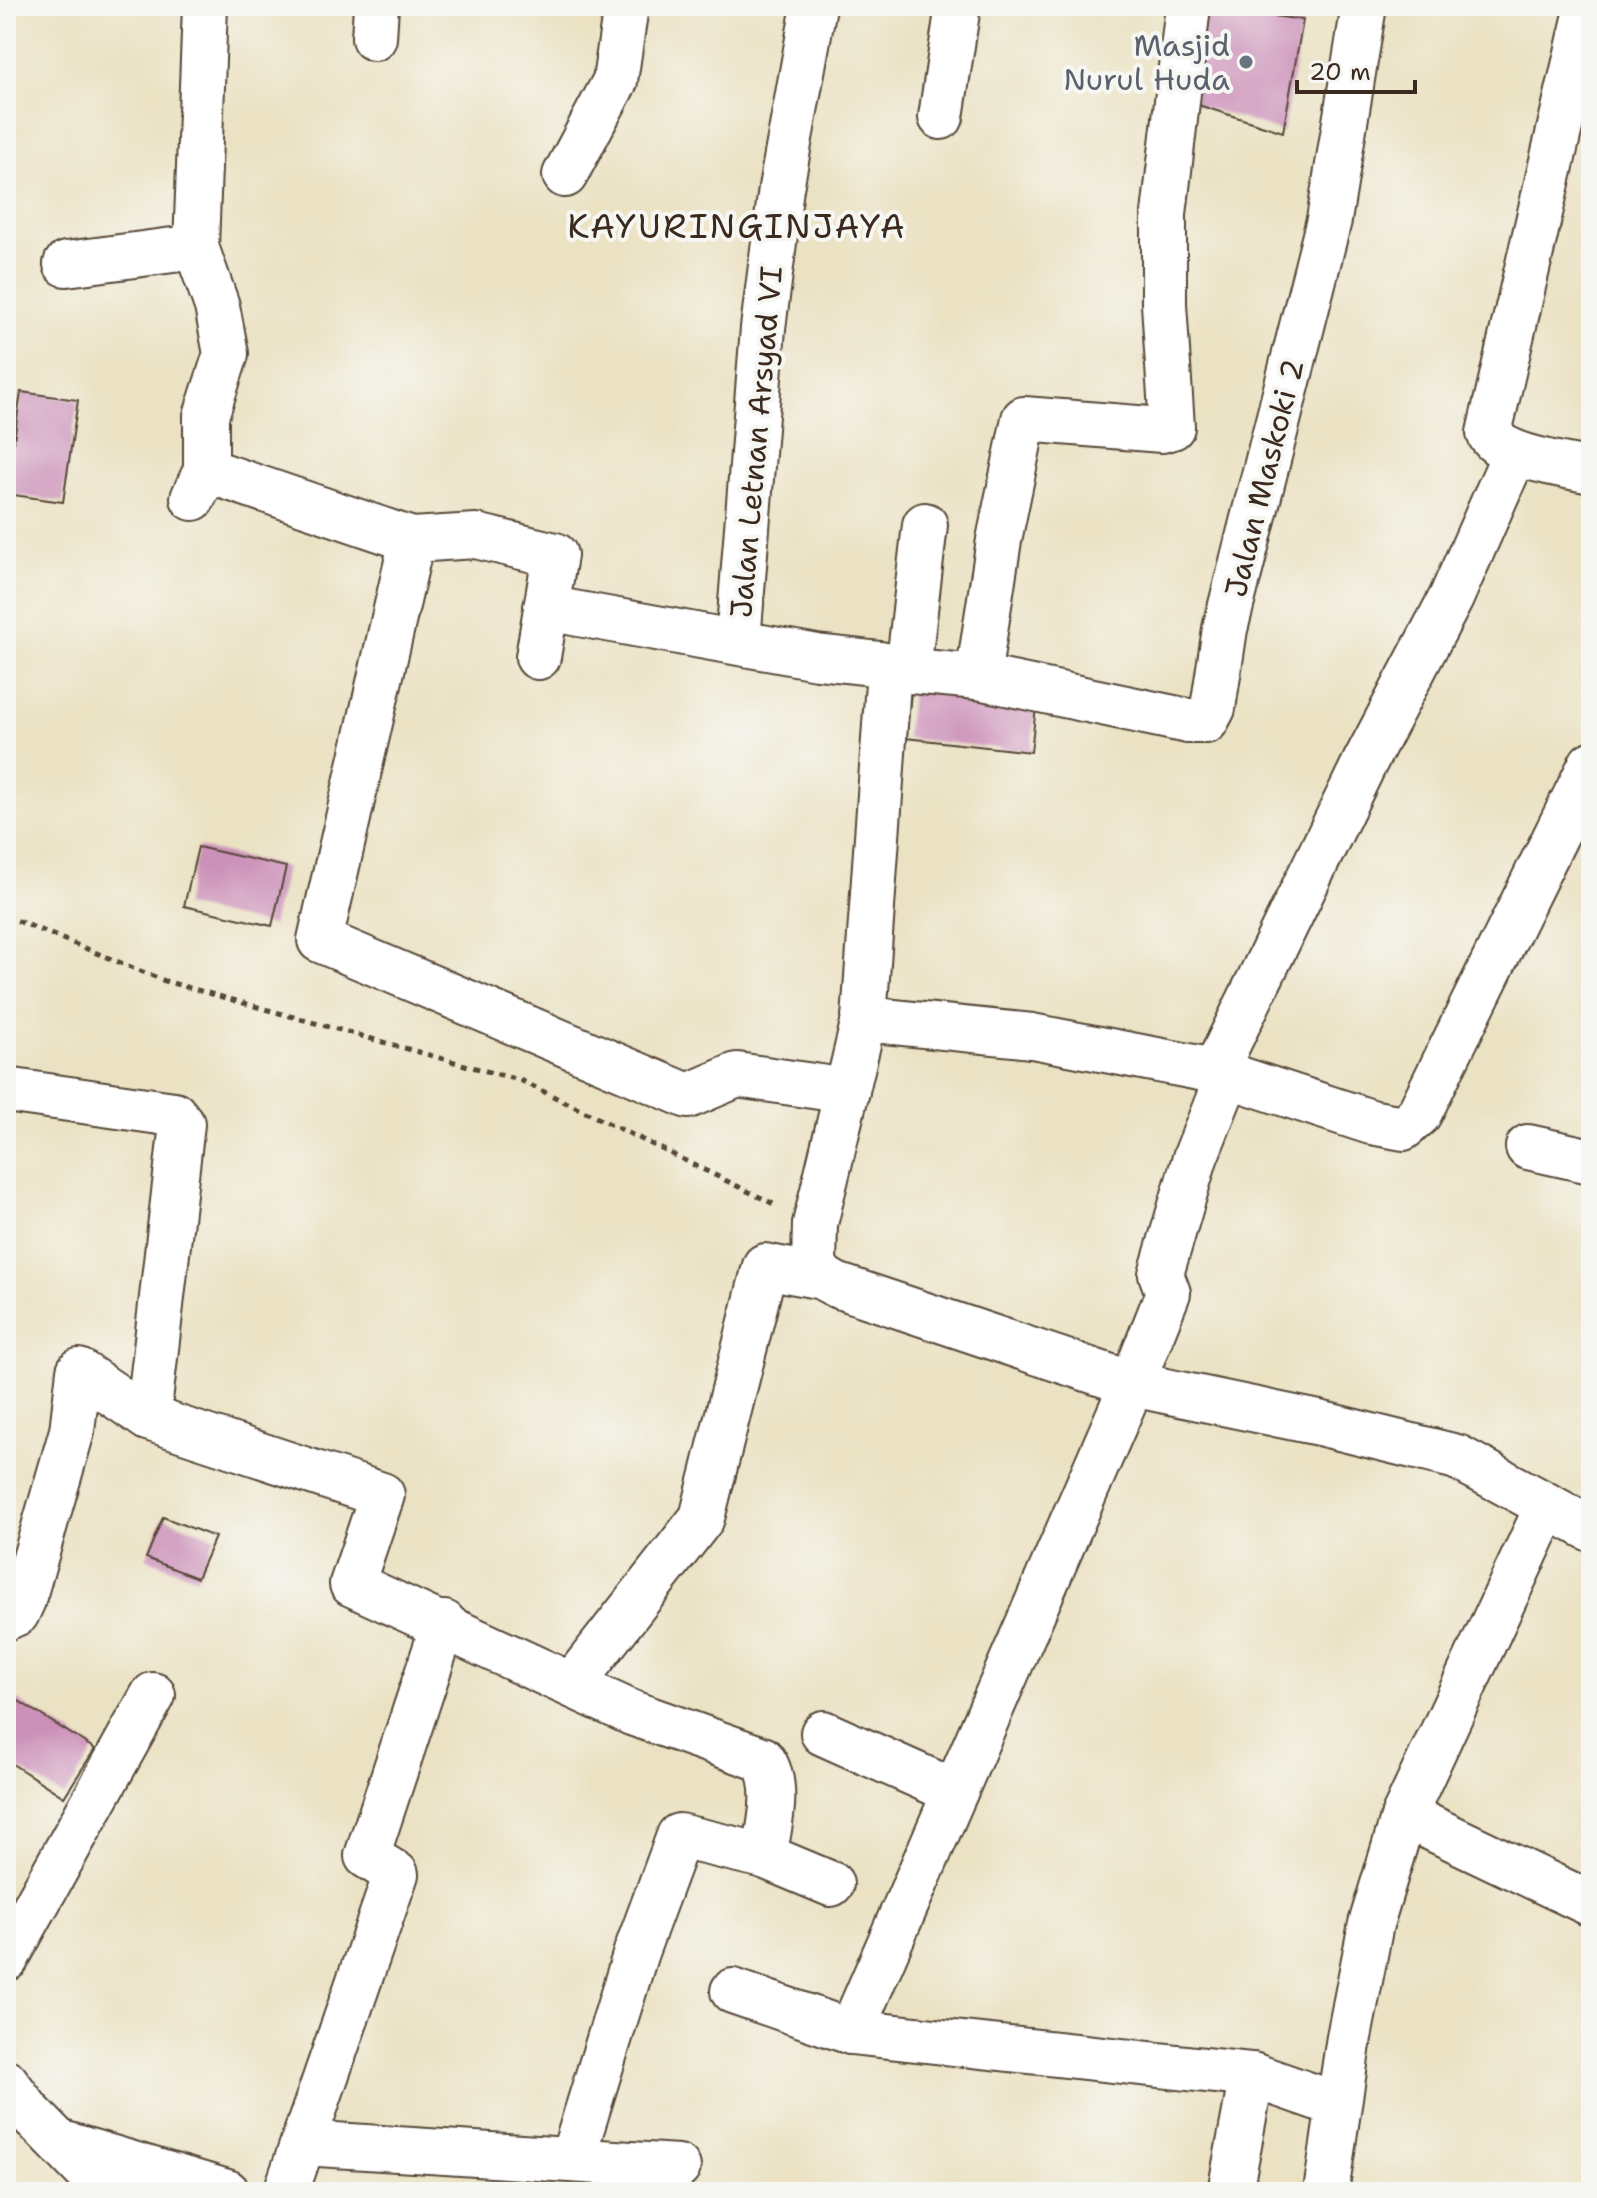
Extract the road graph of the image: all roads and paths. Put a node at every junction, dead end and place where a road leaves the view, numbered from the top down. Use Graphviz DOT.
graph roads {
  1 [pos="205,6"];
  2 [pos="626,6"];
  3 [pos="814,6"];
  4 [pos="958,6"];
  5 [pos="1188,6"];
  6 [pos="1364,6"];
  7 [pos="1588,6"];
  8 [pos="941,117"];
  9 [pos="565,175"];
  10 [pos="196,247"];
  11 [pos="66,264"];
  12 [pos="1515,453"];
  13 [pos="1591,471"];
  14 [pos="925,525"];
  15 [pos="412,540"];
  16 [pos="546,608"];
  17 [pos="738,641"];
  18 [pos="538,657"];
  19 [pos="898,669"];
  20 [pos="978,677"];
  21 [pos="1591,764"];
  22 [pos="6,916"];
  23 [pos="864,1019"];
  24 [pos="1221,1073"];
  25 [pos="6,1090"];
  26 [pos="847,1091"];
  27 [pos="1528,1147"];
  28 [pos="1591,1161"];
  29 [pos="815,1224"];
  30 [pos="822,1277"];
  31 [pos="1132,1384"];
  32 [pos="148,1418"];
  33 [pos="1547,1507"];
  34 [pos="1591,1529"];
  35 [pos="6,1618"];
  36 [pos="444,1623"];
  37 [pos="573,1683"];
  38 [pos="153,1695"];
  39 [pos="823,1733"];
  40 [pos="955,1792"];
  41 [pos="1404,1815"];
  42 [pos="764,1856"];
  43 [pos="831,1884"];
  44 [pos="1591,1904"];
  45 [pos="6,1959"];
  46 [pos="733,1991"];
  47 [pos="851,2032"];
  48 [pos="1252,2075"];
  49 [pos="17,2096"];
  50 [pos="1338,2105"];
  51 [pos="59,2142"];
  52 [pos="303,2143"];
  53 [pos="572,2160"];
  54 [pos="678,2167"];
  55 [pos="107,2192"];
  56 [pos="227,2192"];
  57 [pos="286,2192"];
  58 [pos="1230,2192"];
  59 [pos="1326,2192"];
  1 -- 10 [label="street"];
  2 -- 9 [label="street"];
  3 -- 17 [label="street, Jalan Letnan Arsyad VI"];
  4 -- 8 [label="street"];
  5 -- 20 [label="street"];
  6 -- 20 [label="street, Jalan Maskoki 2"];
  7 -- 12 [label="street"];
  10 -- 11 [label="street"];
  10 -- 15 [label="street"];
  12 -- 13 [label="street"];
  12 -- 24 [label="street"];
  14 -- 19 [label="street"];
  15 -- 16 [label="street"];
  15 -- 26 [label="street"];
  16 -- 17 [label="street"];
  16 -- 18 [label="street"];
  17 -- 19 [label="street"];
  19 -- 20 [label="street"];
  19 -- 23 [label="street"];
  21 -- 24 [label="street"];
  22 -- 29 [label="path"];
  23 -- 24 [label="street"];
  23 -- 26 [label="street"];
  24 -- 31 [label="street"];
  25 -- 32 [label="street"];
  26 -- 29 [label="street"];
  27 -- 28 [label="street"];
  29 -- 30 [label="street"];
  30 -- 31 [label="street"];
  30 -- 37 [label="street"];
  31 -- 33 [label="street"];
  31 -- 40 [label="street"];
  32 -- 35 [label="street"];
  32 -- 36 [label="street"];
  33 -- 34 [label="street"];
  33 -- 41 [label="street"];
  36 -- 37 [label="street"];
  36 -- 52 [label="street"];
  37 -- 42 [label="street"];
  38 -- 45 [label="street"];
  39 -- 40 [label="street"];
  40 -- 47 [label="street"];
  41 -- 44 [label="street"];
  41 -- 50 [label="street"];
  42 -- 43 [label="street"];
  42 -- 53 [label="street"];
  46 -- 47 [label="street"];
  47 -- 48 [label="street"];
  48 -- 50 [label="street"];
  48 -- 58 [label="street"];
  49 -- 51 [label="street"];
  50 -- 59 [label="street"];
  51 -- 55 [label="street"];
  51 -- 56 [label="street"];
  52 -- 53 [label="street"];
  52 -- 57 [label="street"];
  53 -- 54 [label="street"];
}
